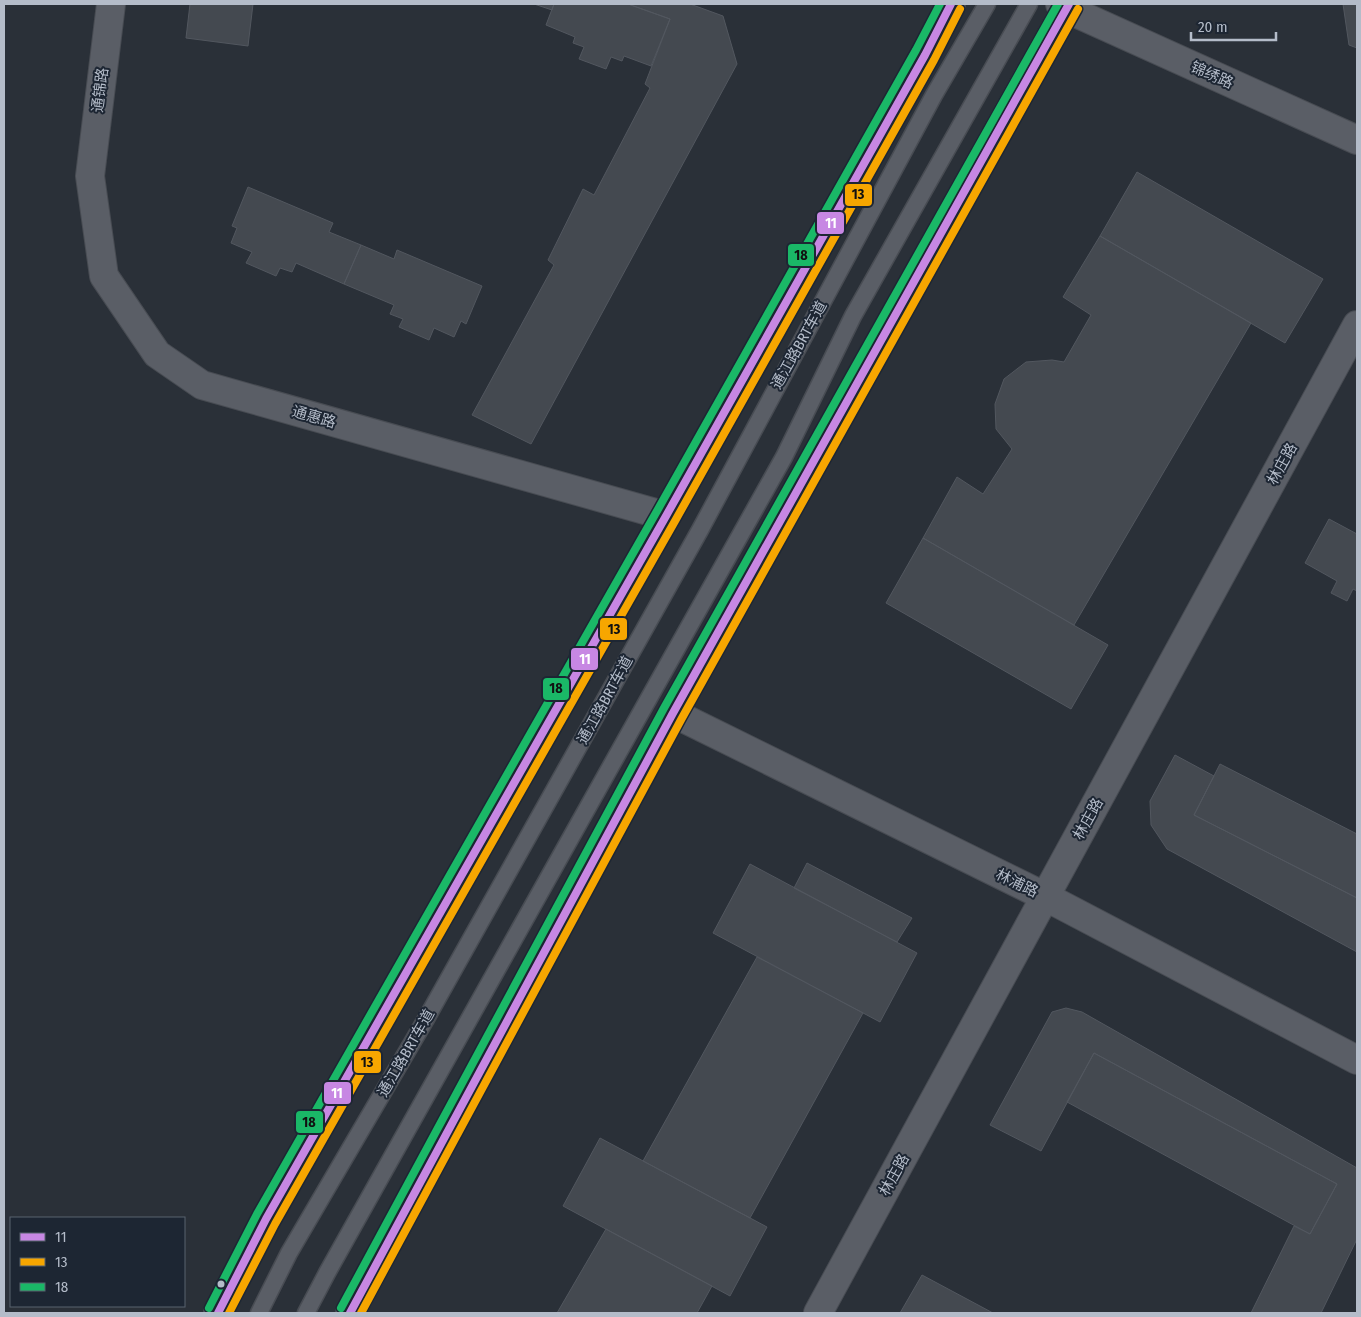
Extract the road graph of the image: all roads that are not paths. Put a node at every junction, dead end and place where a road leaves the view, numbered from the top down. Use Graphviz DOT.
graph roads {
  1 [pos="111,4"];
  2 [pos="951,4"];
  3 [pos="987,4"];
  4 [pos="1030,4"];
  5 [pos="1039,4"];
  6 [pos="1065,5"];
  7 [pos="1357,140"];
  8 [pos="90,176"];
  9 [pos="1357,325"];
  10 [pos="666,516"];
  11 [pos="673,713"];
  12 [pos="1046,897"];
  13 [pos="1357,1060"];
  14 [pos="218,1313"];
  15 [pos="259,1313"];
  16 [pos="306,1313"];
  17 [pos="350,1313"];
  18 [pos="818,1313"];
  1 -- 8 [label="street, 通锦路"];
  2 -- 10 [label="main road"];
  3 -- 15 [label="lane, 通江路BRT车道"];
  4 -- 16 [label="lane"];
  5 -- 6 [label="street, 锦绣路"];
  6 -- 7 [label="street, 锦绣路"];
  6 -- 11 [label="main road"];
  8 -- 10 [label="street, 通惠路"];
  9 -- 12 [label="street, 林庄路"];
  10 -- 14 [label="main road"];
  11 -- 12 [label="street, 林浦路"];
  11 -- 17 [label="main road"];
  12 -- 13 [label="street, 林浦路"];
  12 -- 18 [label="street, 林庄路"];
}
